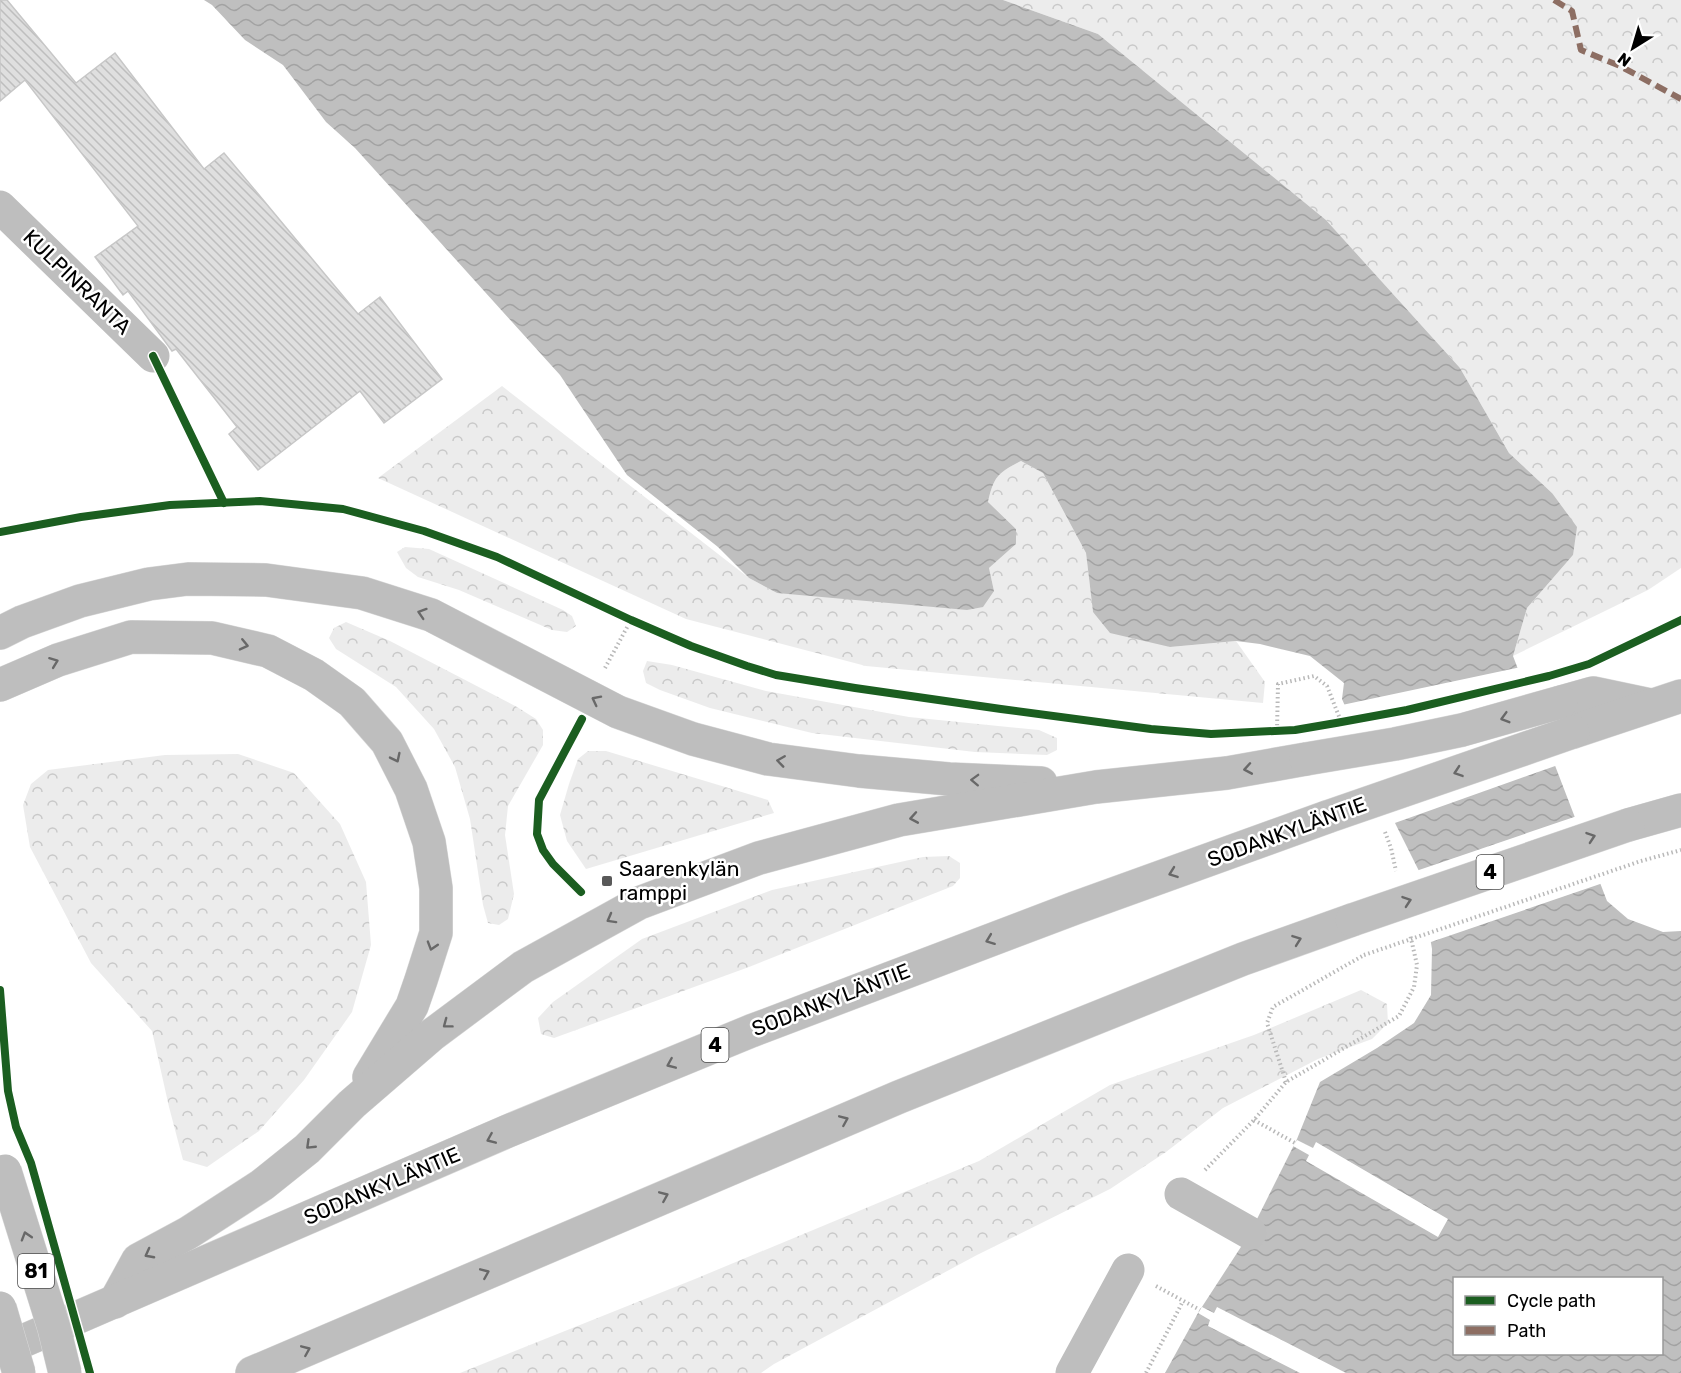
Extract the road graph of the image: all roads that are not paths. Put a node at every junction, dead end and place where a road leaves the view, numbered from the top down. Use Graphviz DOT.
graph roads {
  1 [pos="0,207"];
  2 [pos="153,356"];
  3 [pos="0,633"];
  4 [pos="0,685"];
  5 [pos="1666,701"];
  6 [pos="1096,787"];
  7 [pos="1681,810"];
  8 [pos="352,1104"];
  9 [pos="5,1171"];
  10 [pos="1181,1194"];
  11 [pos="1250,1233"];
  12 [pos="1128,1270"];
  13 [pos="115,1302"];
  14 [pos="0,1308"];
  15 [pos="0,1351"];
  16 [pos="19,1373"];
  17 [pos="65,1373"];
  18 [pos="252,1373"];
  19 [pos="1072,1373"];
  1 -- 2 [label="main road, KULPINRANTA"];
  6 -- 3 [label="main road, one-way"];
  4 -- 8 [label="main road, one-way"];
  5 -- 6 [label="main road, one-way, bridge"];
  5 -- 13 [label="main road, SODANKYLÄNTIE / 4, one-way, bridge"];
  6 -- 8 [label="main road, one-way"];
  18 -- 7 [label="main road, 4, one-way, bridge"];
  8 -- 13 [label="main road, one-way"];
  17 -- 9 [label="main road, 81, one-way, bridge"];
  10 -- 11 [label="main road"];
  12 -- 19 [label="main road"];
  13 -- 15 [label="main road, SODANKYLÄNTIE / 4"];
  14 -- 16 [label="main road, 81, bridge"];
}
